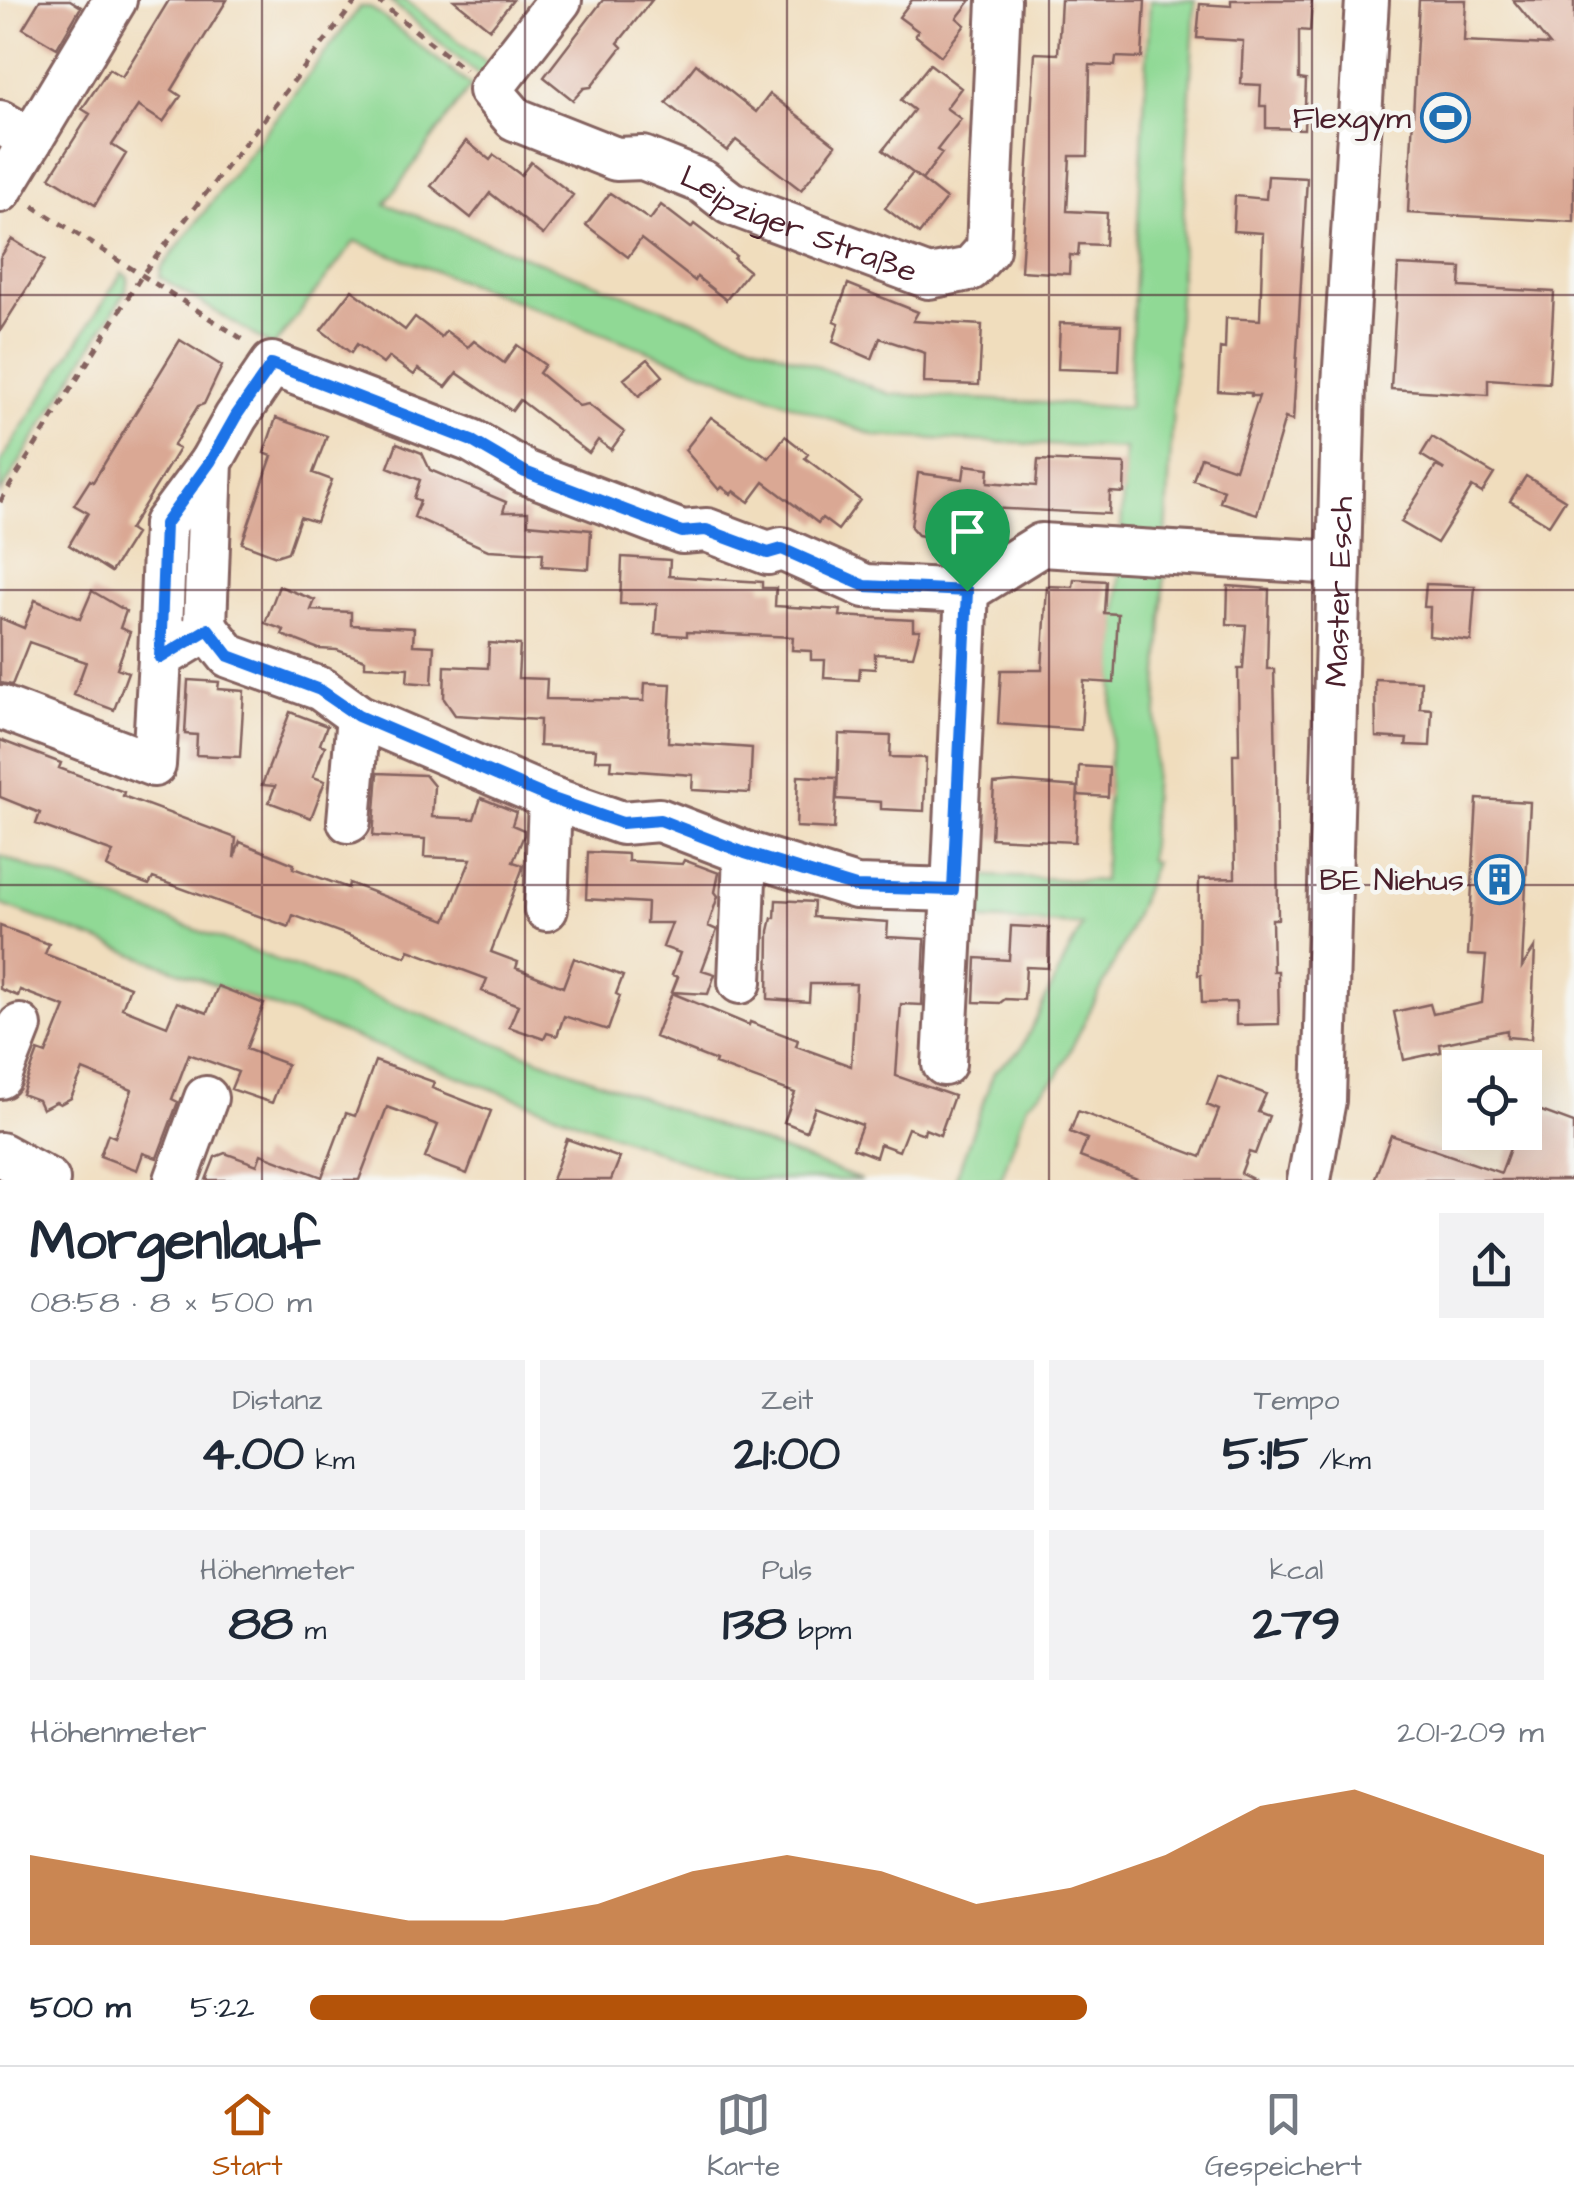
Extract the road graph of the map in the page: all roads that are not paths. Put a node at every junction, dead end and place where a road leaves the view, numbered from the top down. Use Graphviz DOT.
graph roads {
  1 [pos="115,0"];
  2 [pos="560,0"];
  3 [pos="999,0"];
  4 [pos="1368,0"];
  5 [pos="15,131"];
  6 [pos="2,189"];
  7 [pos="210,462"];
  8 [pos="1338,563"];
  9 [pos="967,591"];
  10 [pos="208,629"];
  11 [pos="160,658"];
  12 [pos="0,707"];
  13 [pos="358,716"];
  14 [pos="550,798"];
  15 [pos="350,821"];
  16 [pos="745,853"];
  17 [pos="953,890"];
  18 [pos="546,909"];
  19 [pos="740,982"];
  20 [pos="20,1026"];
  21 [pos="944,1064"];
  22 [pos="0,1077"];
  23 [pos="206,1098"];
  24 [pos="0,1154"];
  25 [pos="42,1178"];
  26 [pos="176,1180"];
  27 [pos="1309,1180"];
  1 -- 5 [label="street"];
  2 -- 3 [label="street, Leipziger Straße"];
  4 -- 8 [label="street, Master Esch"];
  5 -- 6 [label="street"];
  7 -- 9 [label="street"];
  7 -- 10 [label="street"];
  7 -- 11 [label="street"];
  8 -- 9 [label="street"];
  8 -- 27 [label="street, Master Esch"];
  9 -- 17 [label="street"];
  10 -- 11 [label="street"];
  10 -- 13 [label="street"];
  11 -- 12 [label="street"];
  13 -- 14 [label="street"];
  13 -- 15 [label="street"];
  14 -- 16 [label="street"];
  14 -- 18 [label="street"];
  16 -- 17 [label="street"];
  16 -- 19 [label="street"];
  17 -- 21 [label="street"];
  20 -- 22 [label="street"];
  23 -- 26 [label="street"];
  24 -- 25 [label="street"];
}
